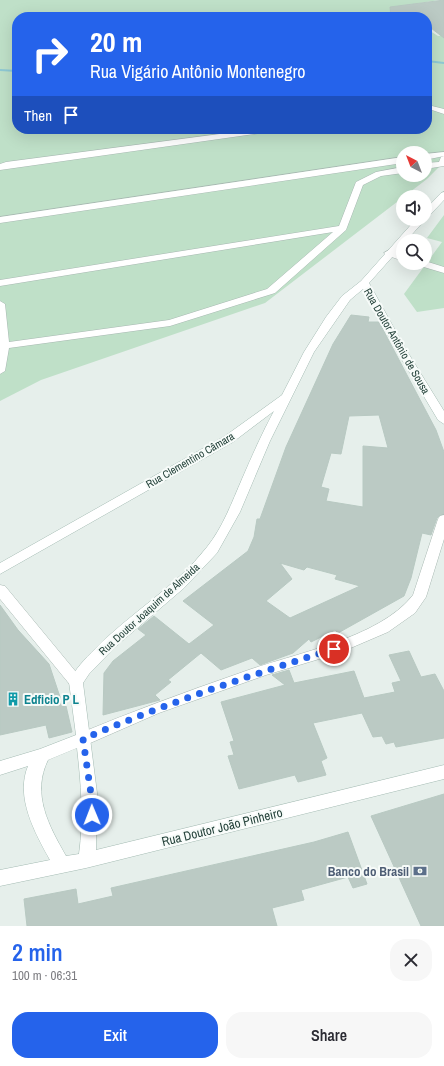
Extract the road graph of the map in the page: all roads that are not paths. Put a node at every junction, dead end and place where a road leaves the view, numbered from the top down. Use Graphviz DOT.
graph roads {
  1 [pos="432,108"];
  2 [pos="444,112"];
  3 [pos="237,134"];
  4 [pos="444,154"];
  5 [pos="432,155"];
  6 [pos="444,160"];
  7 [pos="396,161"];
  8 [pos="432,165"];
  9 [pos="0,168"];
  10 [pos="396,171"];
  11 [pos="444,195"];
  12 [pos="432,208"];
  13 [pos="0,220"];
  14 [pos="414,226"];
  15 [pos="343,228"];
  16 [pos="388,254"];
  17 [pos="396,256"];
  18 [pos="432,266"];
  19 [pos="444,270"];
  20 [pos="0,283"];
  21 [pos="364,283"];
  22 [pos="0,304"];
  23 [pos="4,346"];
  24 [pos="0,371"];
  25 [pos="286,396"];
  26 [pos="444,420"];
  27 [pos="444,519"];
  28 [pos="0,569"];
  29 [pos="0,590"];
  30 [pos="76,682"];
  31 [pos="83,739"];
  32 [pos="42,755"];
  33 [pos="0,768"];
  34 [pos="444,772"];
  35 [pos="86,860"];
  36 [pos="62,865"];
  37 [pos="0,878"];
  1 -- 2 [label="street"];
  3 -- 9 [label="street"];
  4 -- 5 [label="street"];
  6 -- 8 [label="street"];
  7 -- 13 [label="street"];
  10 -- 15 [label="street"];
  11 -- 12 [label="street"];
  14 -- 16 [label="street, Rua Clementino Câmara"];
  15 -- 20 [label="street"];
  15 -- 23 [label="street"];
  16 -- 17 [label="street"];
  16 -- 21 [label="street, Rua Clementino Câmara"];
  18 -- 19 [label="street"];
  21 -- 25 [label="street, Rua Clementino Câmara"];
  21 -- 26 [label="street, Rua Doutor Antônio de Sousa"];
  22 -- 23 [label="street"];
  23 -- 24 [label="street"];
  25 -- 28 [label="street, Rua Clementino Câmara"];
  25 -- 30 [label="street, Rua Doutor Joaquim de Almeida"];
  27 -- 31 [label="street"];
  29 -- 30 [label="street"];
  30 -- 31 [label="street"];
  31 -- 32 [label="street"];
  31 -- 35 [label="street"];
  32 -- 33 [label="street"];
  32 -- 36 [label="street"];
  34 -- 35 [label="street, Rua Doutor João Pinheiro"];
  35 -- 36 [label="street, Rua Doutor João Pinheiro"];
  36 -- 37 [label="street, Rua Doutor João Pinheiro"];
}
